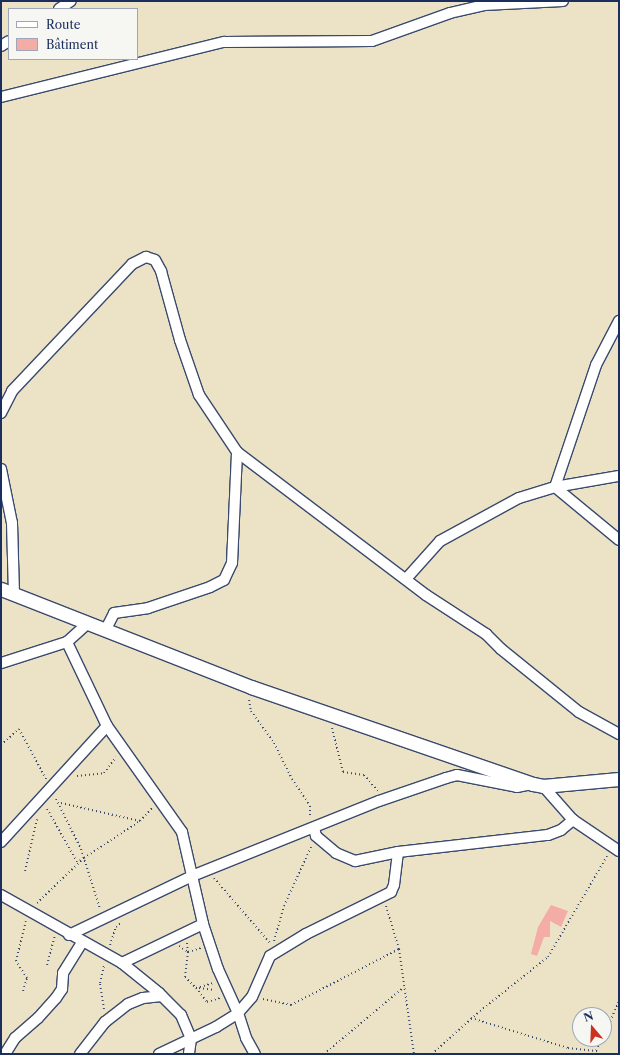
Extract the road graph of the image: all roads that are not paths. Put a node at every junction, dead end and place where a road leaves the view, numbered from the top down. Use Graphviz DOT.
graph roads {
  1 [pos="70,1"];
  2 [pos="563,1"];
  3 [pos="60,8"];
  4 [pos="1,97"];
  5 [pos="619,321"];
  6 [pos="1,414"];
  7 [pos="237,452"];
  8 [pos="1,468"];
  9 [pos="619,476"];
  10 [pos="555,486"];
  11 [pos="619,540"];
  12 [pos="406,579"];
  13 [pos="1,589"];
  14 [pos="14,594"];
  15 [pos="88,623"];
  16 [pos="106,629"];
  17 [pos="67,642"];
  18 [pos="1,663"];
  19 [pos="107,726"];
  20 [pos="619,734"];
  21 [pos="619,779"];
  22 [pos="538,785"];
  23 [pos="573,820"];
  24 [pos="313,828"];
  25 [pos="1,842"];
  26 [pos="615,849"];
  27 [pos="398,852"];
  28 [pos="192,876"];
  29 [pos="1,895"];
  30 [pos="203,924"];
  31 [pos="69,935"];
  32 [pos="82,942"];
  33 [pos="122,963"];
  34 [pos="162,996"];
  35 [pos="238,1013"];
  36 [pos="191,1039"];
  37 [pos="5,1054"];
  38 [pos="80,1054"];
  39 [pos="160,1054"];
  40 [pos="188,1054"];
  41 [pos="255,1054"];
  1 -- 3 [label="street"];
  2 -- 4 [label="street"];
  5 -- 10 [label="street"];
  6 -- 7 [label="street"];
  7 -- 12 [label="street"];
  7 -- 16 [label="street"];
  8 -- 14 [label="street"];
  9 -- 10 [label="street"];
  10 -- 11 [label="street"];
  10 -- 12 [label="street"];
  12 -- 20 [label="street"];
  13 -- 14 [label="street"];
  14 -- 15 [label="street"];
  15 -- 16 [label="street"];
  15 -- 17 [label="street"];
  16 -- 22 [label="street"];
  17 -- 18 [label="street"];
  17 -- 19 [label="street"];
  19 -- 25 [label="street"];
  19 -- 28 [label="street"];
  21 -- 22 [label="street"];
  22 -- 23 [label="street"];
  22 -- 24 [label="street"];
  23 -- 26 [label="street"];
  23 -- 27 [label="street"];
  24 -- 27 [label="street"];
  24 -- 28 [label="street"];
  27 -- 35 [label="street"];
  28 -- 30 [label="street"];
  28 -- 31 [label="street"];
  29 -- 31 [label="street"];
  30 -- 33 [label="street"];
  30 -- 35 [label="street"];
  31 -- 32 [label="street"];
  32 -- 33 [label="street"];
  32 -- 37 [label="street"];
  33 -- 34 [label="street"];
  34 -- 36 [label="street"];
  34 -- 38 [label="street"];
  35 -- 36 [label="street"];
  35 -- 41 [label="street"];
  36 -- 39 [label="street"];
  36 -- 40 [label="street"];
}
